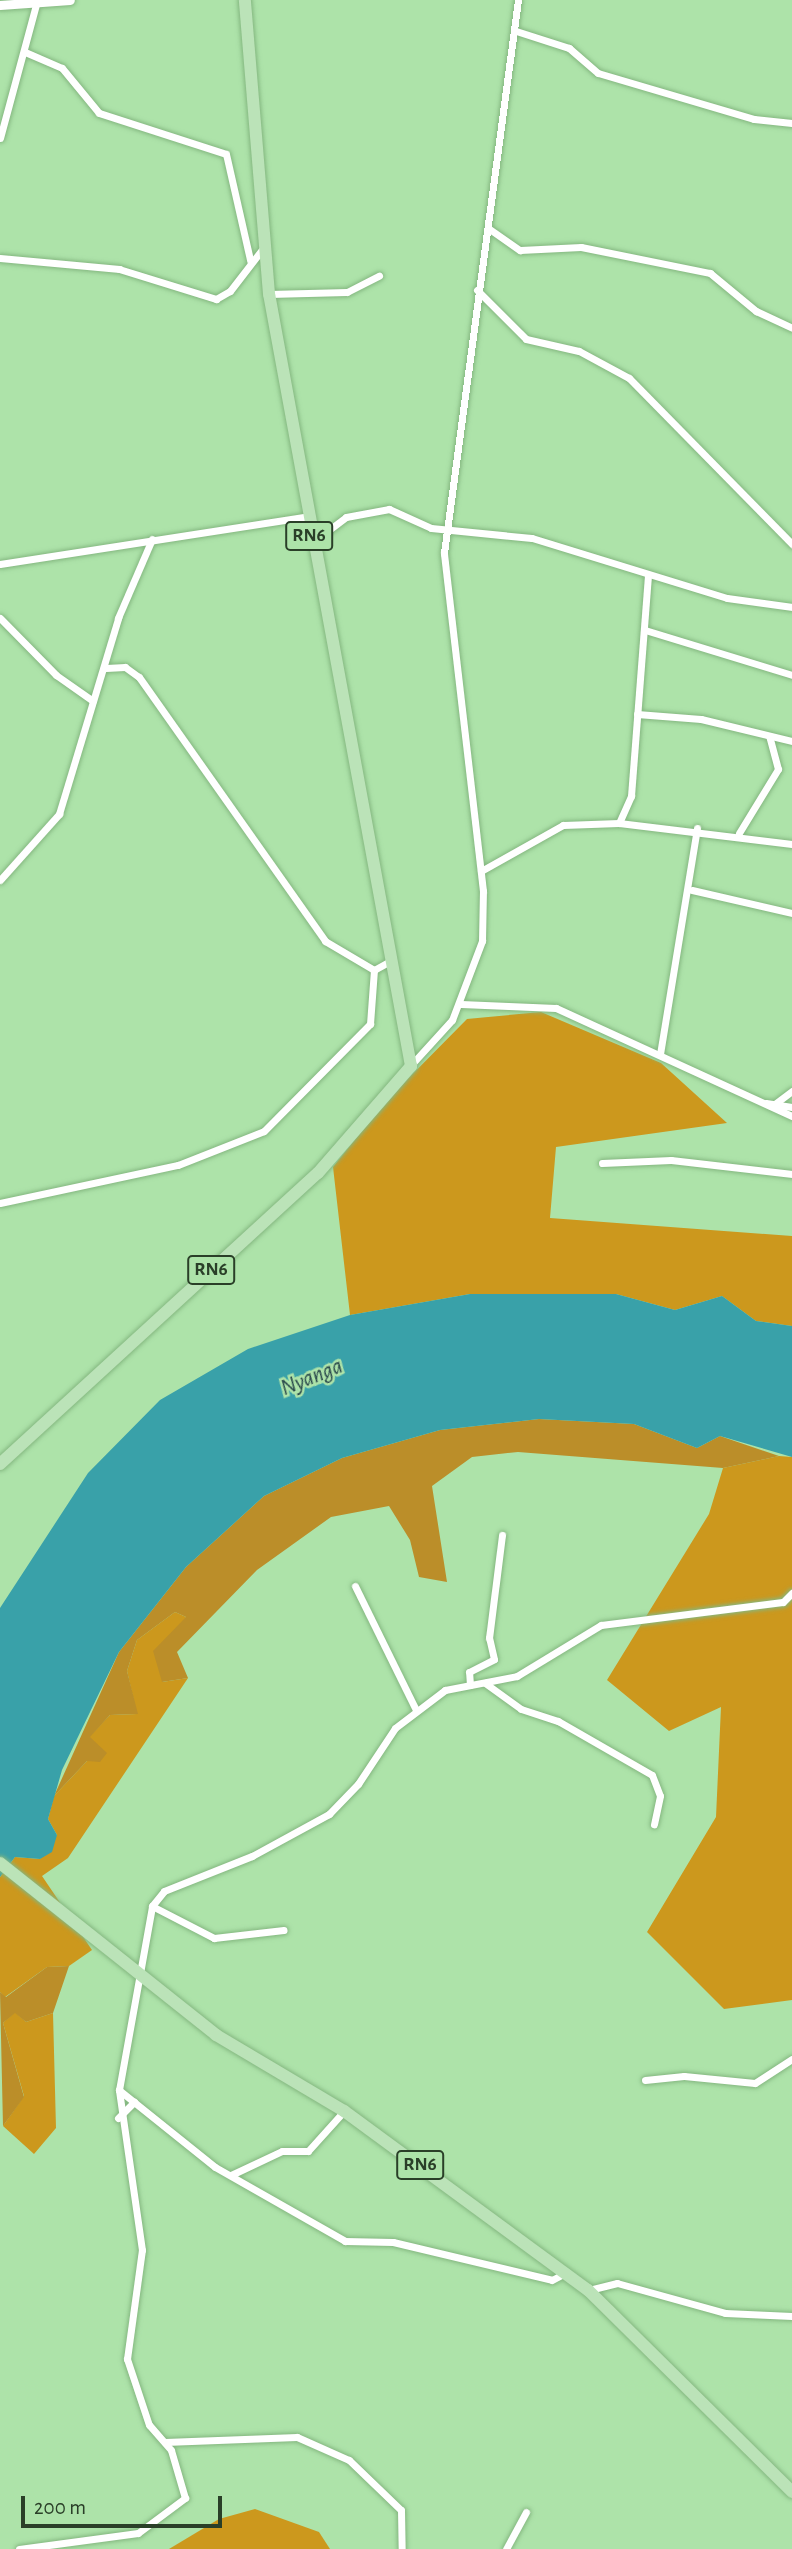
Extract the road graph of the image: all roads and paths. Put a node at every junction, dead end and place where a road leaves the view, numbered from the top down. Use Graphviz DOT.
graph roads {
  1 [pos="70,0"];
  2 [pos="245,0"];
  3 [pos="518,0"];
  4 [pos="37,1"];
  5 [pos="0,5"];
  6 [pos="516,31"];
  7 [pos="25,52"];
  8 [pos="792,123"];
  9 [pos="0,138"];
  10 [pos="488,228"];
  11 [pos="264,247"];
  12 [pos="0,258"];
  13 [pos="250,260"];
  14 [pos="379,276"];
  15 [pos="477,290"];
  16 [pos="269,294"];
  17 [pos="792,328"];
  18 [pos="305,517"];
  19 [pos="445,531"];
  20 [pos="152,539"];
  21 [pos="310,544"];
  22 [pos="792,544"];
  23 [pos="0,564"];
  24 [pos="648,575"];
  25 [pos="792,607"];
  26 [pos="0,618"];
  27 [pos="645,630"];
  28 [pos="106,668"];
  29 [pos="792,675"];
  30 [pos="93,701"];
  31 [pos="637,714"];
  32 [pos="769,736"];
  33 [pos="792,741"];
  34 [pos="619,823"];
  35 [pos="697,828"];
  36 [pos="738,833"];
  37 [pos="792,844"];
  38 [pos="481,871"];
  39 [pos="0,880"];
  40 [pos="692,890"];
  41 [pos="792,913"];
  42 [pos="390,961"];
  43 [pos="374,970"];
  44 [pos="461,1004"];
  45 [pos="660,1054"];
  46 [pos="411,1066"];
  47 [pos="792,1091"];
  48 [pos="762,1103"];
  49 [pos="776,1103"];
  50 [pos="792,1107"];
  51 [pos="792,1116"];
  52 [pos="601,1163"];
  53 [pos="792,1174"];
  54 [pos="0,1203"];
  55 [pos="0,1464"];
  56 [pos="502,1535"];
  57 [pos="355,1586"];
  58 [pos="792,1593"];
  59 [pos="485,1683"];
  60 [pos="470,1685"];
  61 [pos="416,1710"];
  62 [pos="654,1824"];
  63 [pos="0,1863"];
  64 [pos="152,1906"];
  65 [pos="284,1930"];
  66 [pos="137,1975"];
  67 [pos="792,2059"];
  68 [pos="645,2080"];
  69 [pos="119,2090"];
  70 [pos="134,2102"];
  71 [pos="344,2110"];
  72 [pos="118,2118"];
  73 [pos="231,2175"];
  74 [pos="565,2273"];
  75 [pos="588,2290"];
  76 [pos="792,2316"];
  77 [pos="164,2442"];
  78 [pos="792,2491"];
  79 [pos="526,2512"];
  80 [pos="19,2549"];
  81 [pos="402,2549"];
  82 [pos="506,2549"];
  1 -- 4 [label="street"];
  2 -- 11 [label="highway, RN6"];
  3 -- 6 [label="street"];
  4 -- 5 [label="street"];
  4 -- 7 [label="street"];
  6 -- 8 [label="street"];
  6 -- 10 [label="street"];
  7 -- 9 [label="street"];
  7 -- 13 [label="street"];
  10 -- 15 [label="street"];
  10 -- 17 [label="street"];
  11 -- 13 [label="street"];
  11 -- 16 [label="highway, RN6"];
  12 -- 13 [label="street"];
  14 -- 16 [label="street"];
  15 -- 19 [label="street"];
  15 -- 22 [label="street"];
  16 -- 18 [label="highway, RN6"];
  18 -- 20 [label="street"];
  18 -- 21 [label="highway, RN6"];
  19 -- 21 [label="street"];
  19 -- 24 [label="street"];
  19 -- 38 [label="street"];
  20 -- 23 [label="street"];
  20 -- 28 [label="street"];
  21 -- 42 [label="highway, RN6"];
  24 -- 25 [label="street"];
  24 -- 27 [label="street"];
  26 -- 30 [label="street"];
  27 -- 29 [label="street"];
  27 -- 31 [label="street"];
  28 -- 30 [label="street"];
  28 -- 43 [label="street"];
  30 -- 39 [label="street"];
  31 -- 32 [label="street"];
  31 -- 34 [label="street"];
  32 -- 33 [label="street"];
  32 -- 36 [label="street"];
  34 -- 35 [label="street"];
  34 -- 38 [label="street"];
  35 -- 36 [label="street"];
  35 -- 40 [label="street"];
  36 -- 37 [label="street"];
  38 -- 44 [label="street"];
  40 -- 41 [label="street"];
  40 -- 45 [label="street"];
  42 -- 43 [label="street"];
  42 -- 46 [label="highway, RN6"];
  43 -- 54 [label="street"];
  44 -- 45 [label="street"];
  44 -- 46 [label="street"];
  45 -- 48 [label="street"];
  46 -- 55 [label="highway, RN6"];
  47 -- 49 [label="street"];
  48 -- 49 [label="street"];
  48 -- 51 [label="street"];
  49 -- 50 [label="street"];
  52 -- 53 [label="street"];
  56 -- 60 [label="street"];
  57 -- 61 [label="street"];
  58 -- 59 [label="street"];
  59 -- 60 [label="street"];
  59 -- 62 [label="street"];
  60 -- 61 [label="street"];
  61 -- 64 [label="street"];
  63 -- 66 [label="highway, RN6"];
  64 -- 65 [label="street"];
  64 -- 66 [label="street"];
  66 -- 69 [label="street"];
  66 -- 71 [label="highway, RN6"];
  67 -- 68 [label="street"];
  69 -- 70 [label="street"];
  69 -- 72 [label="street"];
  70 -- 72 [label="street"];
  70 -- 73 [label="street"];
  71 -- 73 [label="street"];
  71 -- 74 [label="highway, RN6"];
  72 -- 77 [label="street"];
  73 -- 74 [label="street"];
  74 -- 75 [label="highway, RN6"];
  75 -- 76 [label="street"];
  75 -- 78 [label="highway, RN6"];
  77 -- 80 [label="street"];
  77 -- 81 [label="street"];
  79 -- 82 [label="street"];
}
